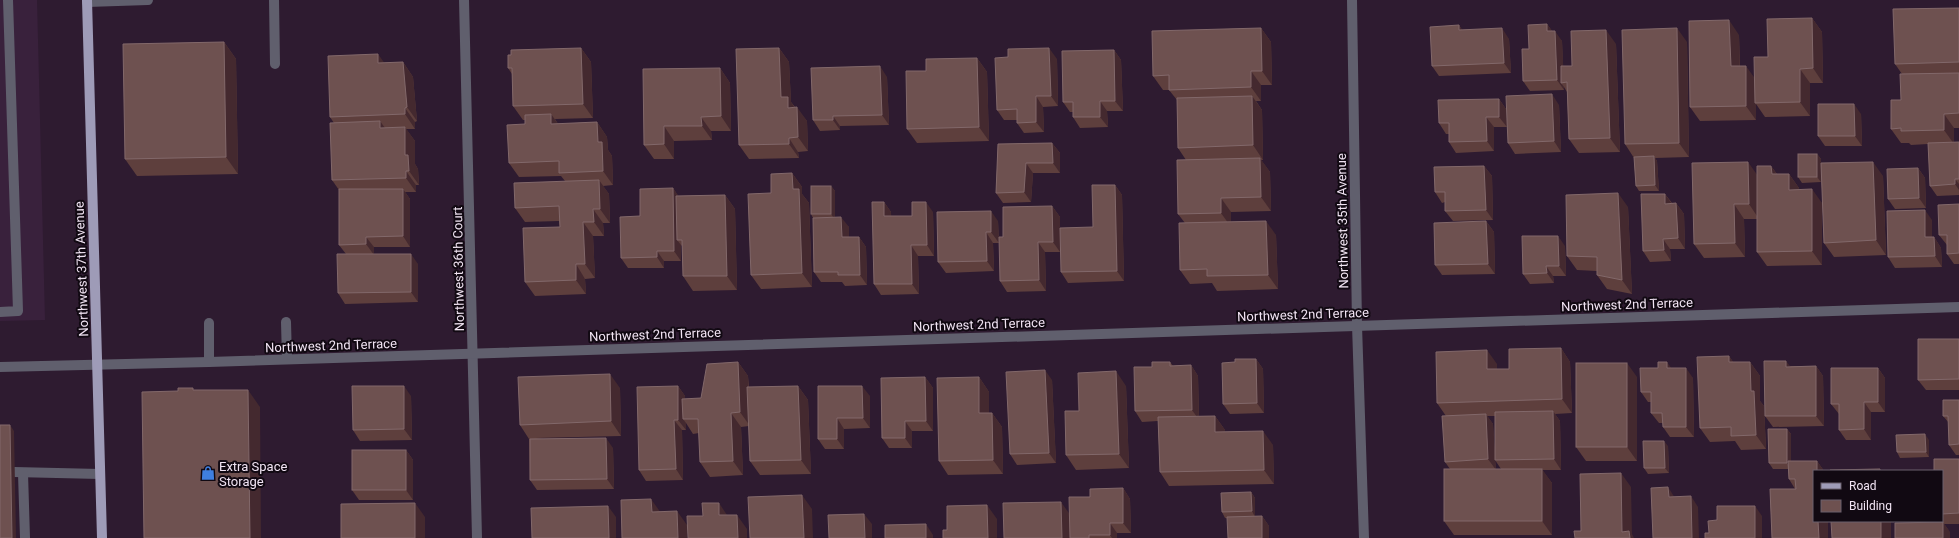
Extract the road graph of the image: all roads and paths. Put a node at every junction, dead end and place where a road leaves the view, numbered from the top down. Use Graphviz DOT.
graph roads {
  1 [pos="8,0"];
  2 [pos="148,0"];
  3 [pos="274,0"];
  4 [pos="464,0"];
  5 [pos="1352,0"];
  6 [pos="87,1"];
  7 [pos="275,64"];
  8 [pos="1959,307"];
  9 [pos="0,312"];
  10 [pos="286,322"];
  11 [pos="210,323"];
  12 [pos="1357,325"];
  13 [pos="473,353"];
  14 [pos="287,359"];
  15 [pos="210,362"];
  16 [pos="97,365"];
  17 [pos="0,367"];
  18 [pos="100,474"];
  19 [pos="24,538"];
  20 [pos="102,538"];
  21 [pos="477,538"];
  22 [pos="1364,538"];
  1 -- 9 [label="street"];
  2 -- 6 [label="street"];
  3 -- 7 [label="street"];
  4 -- 13 [label="street, Northwest 36th Court"];
  5 -- 12 [label="street, Northwest 35th Avenue"];
  6 -- 16 [label="main road, Northwest 37th Avenue"];
  8 -- 12 [label="street, Northwest 2nd Terrace"];
  10 -- 14 [label="street"];
  11 -- 15 [label="street"];
  12 -- 13 [label="street, Northwest 2nd Terrace"];
  12 -- 22 [label="street, Northwest 35th Avenue"];
  13 -- 14 [label="street, Northwest 2nd Terrace"];
  13 -- 21 [label="street, Northwest 36th Court"];
  14 -- 15 [label="street, Northwest 2nd Terrace"];
  15 -- 16 [label="street, Northwest 2nd Terrace"];
  16 -- 17 [label="street, Northwest 2nd Terrace"];
  16 -- 18 [label="main road, Northwest 37th Avenue"];
  18 -- 19 [label="street"];
  18 -- 20 [label="main road, Northwest 37th Avenue"];
}
